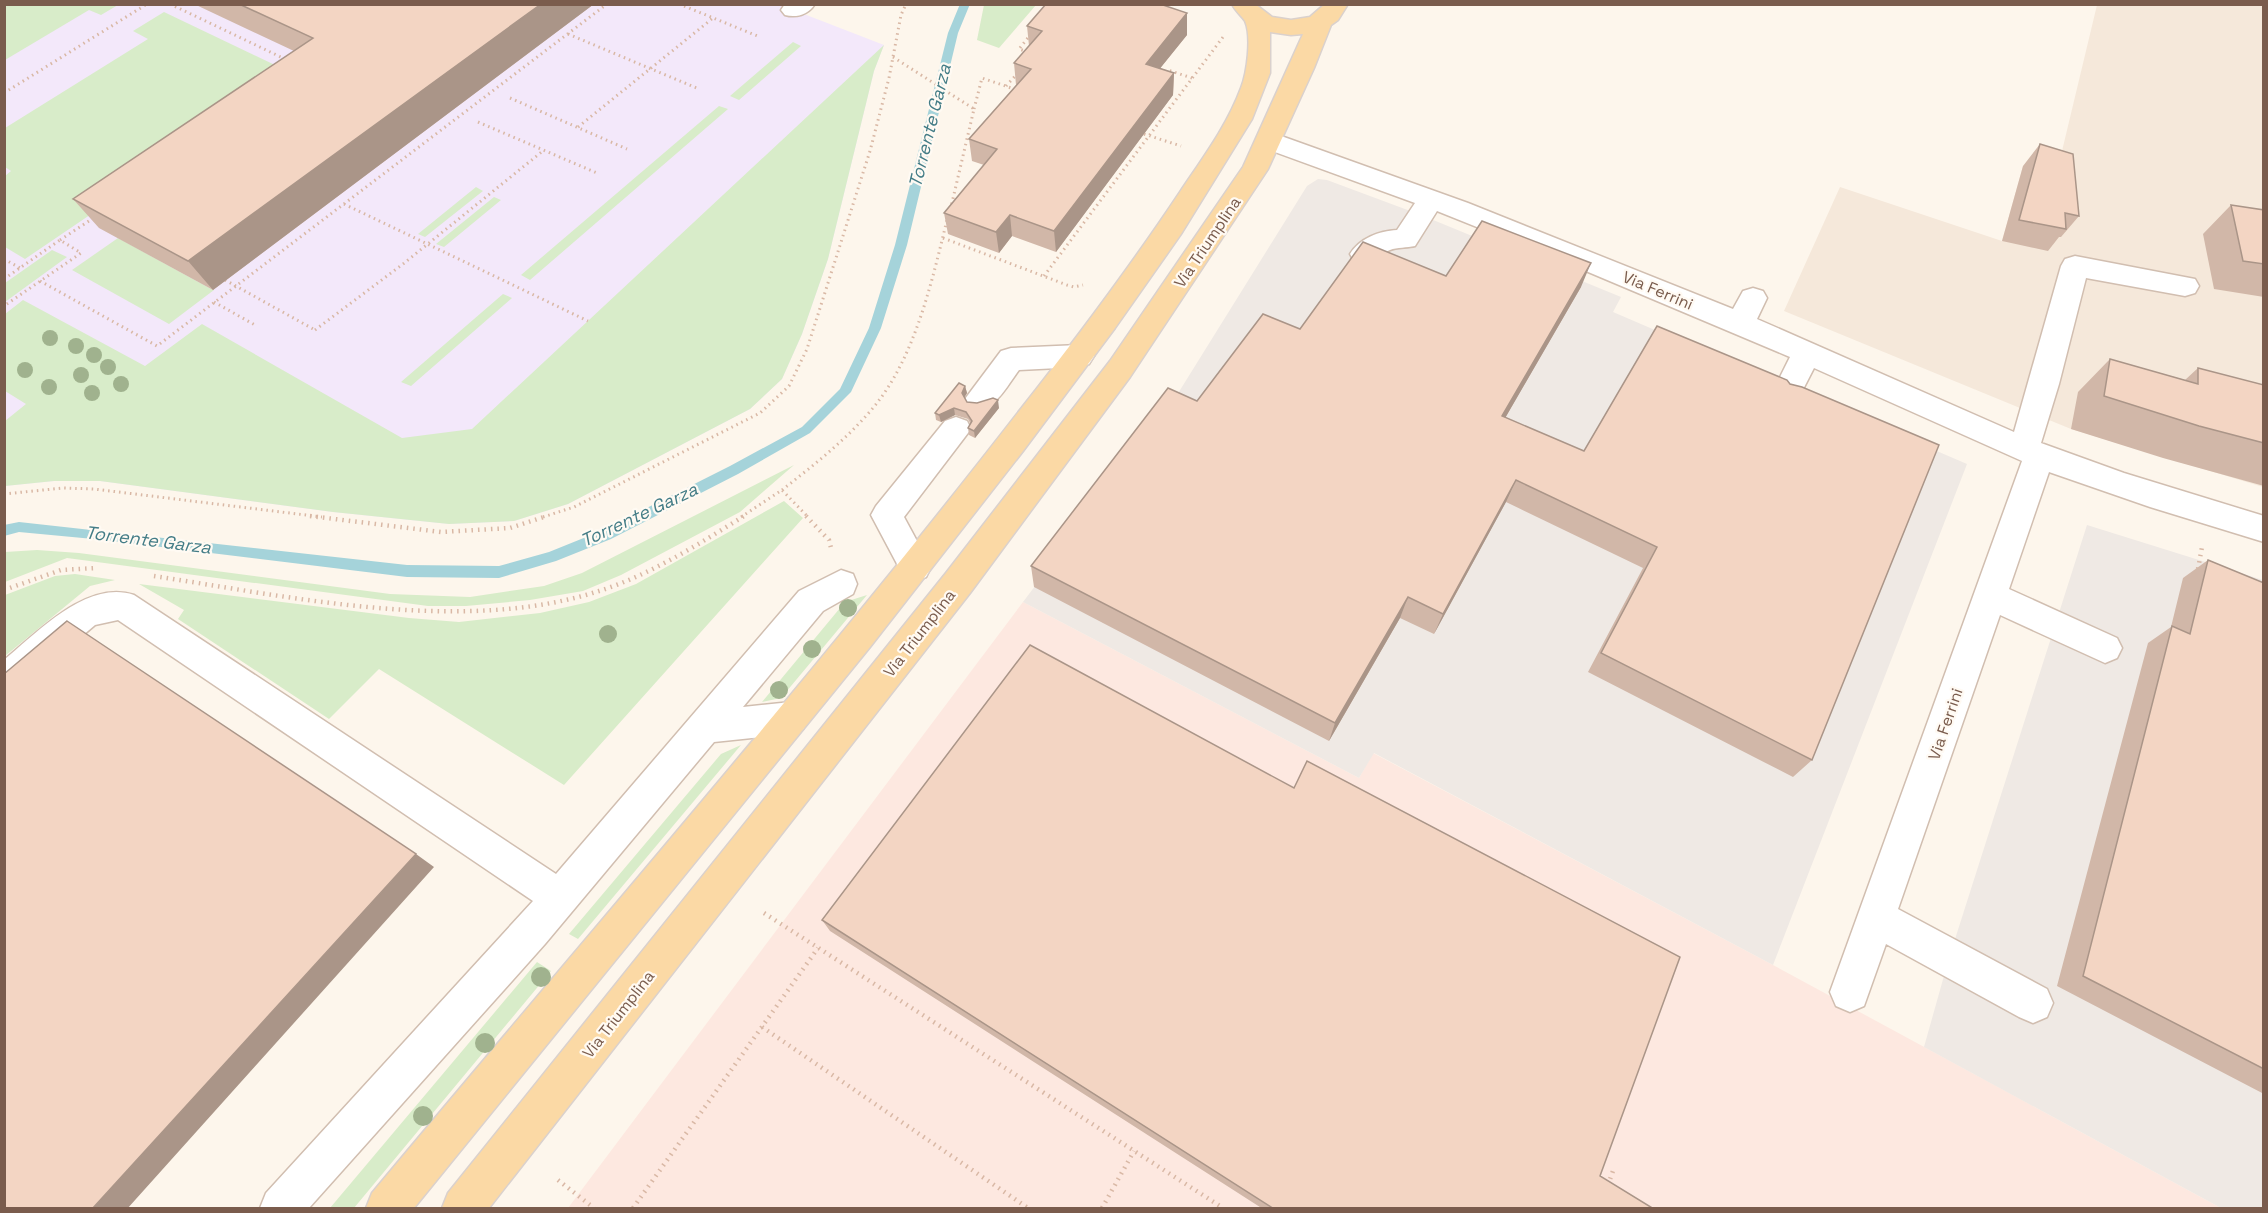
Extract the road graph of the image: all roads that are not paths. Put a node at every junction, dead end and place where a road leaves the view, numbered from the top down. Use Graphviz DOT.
graph roads {
  1 [pos="1249,11"];
  2 [pos="1329,13"];
  3 [pos="1270,141"];
  4 [pos="1431,200"];
  5 [pos="1364,254"];
  6 [pos="2185,286"];
  7 [pos="1753,298"];
  8 [pos="1740,324"];
  9 [pos="1807,352"];
  10 [pos="1079,356"];
  11 [pos="1785,397"];
  12 [pos="980,399"];
  13 [pos="956,429"];
  14 [pos="2032,452"];
  15 [pos="2264,529"];
  16 [pos="915,567"];
  17 [pos="841,584"];
  18 [pos="1990,595"];
  19 [pos="2105,648"];
  20 [pos="4,681"];
  21 [pos="791,718"];
  22 [pos="705,727"];
  23 [pos="560,898"];
  24 [pos="1876,918"];
  25 [pos="1850,992"];
  26 [pos="2033,1003"];
  27 [pos="281,1209"];
  28 [pos="387,1209"];
  29 [pos="463,1209"];
  1 -- 2 [label="main road, Via Triumplina"];
  1 -- 10 [label="main road, Via Triumplina"];
  2 -- 3 [label="main road, Via Triumplina"];
  3 -- 4 [label="street, Via Ferrini"];
  3 -- 29 [label="main road, Via Triumplina"];
  4 -- 5 [label="street"];
  4 -- 8 [label="street, Via Ferrini"];
  6 -- 14 [label="street"];
  7 -- 8 [label="street"];
  8 -- 9 [label="street, Via Ferrini"];
  9 -- 11 [label="street"];
  9 -- 14 [label="street, Via Ferrini"];
  10 -- 12 [label="street"];
  10 -- 16 [label="main road, Via Triumplina"];
  13 -- 16 [label="street"];
  14 -- 15 [label="street, Via Ferrini"];
  14 -- 18 [label="street, Via Ferrini"];
  16 -- 21 [label="main road, Via Triumplina"];
  17 -- 22 [label="street"];
  18 -- 19 [label="street"];
  18 -- 24 [label="street, Via Ferrini"];
  20 -- 23 [label="street"];
  21 -- 22 [label="street"];
  21 -- 28 [label="main road, Via Triumplina"];
  22 -- 23 [label="street"];
  23 -- 27 [label="street"];
  24 -- 25 [label="street, Via Ferrini"];
  24 -- 26 [label="street"];
}
